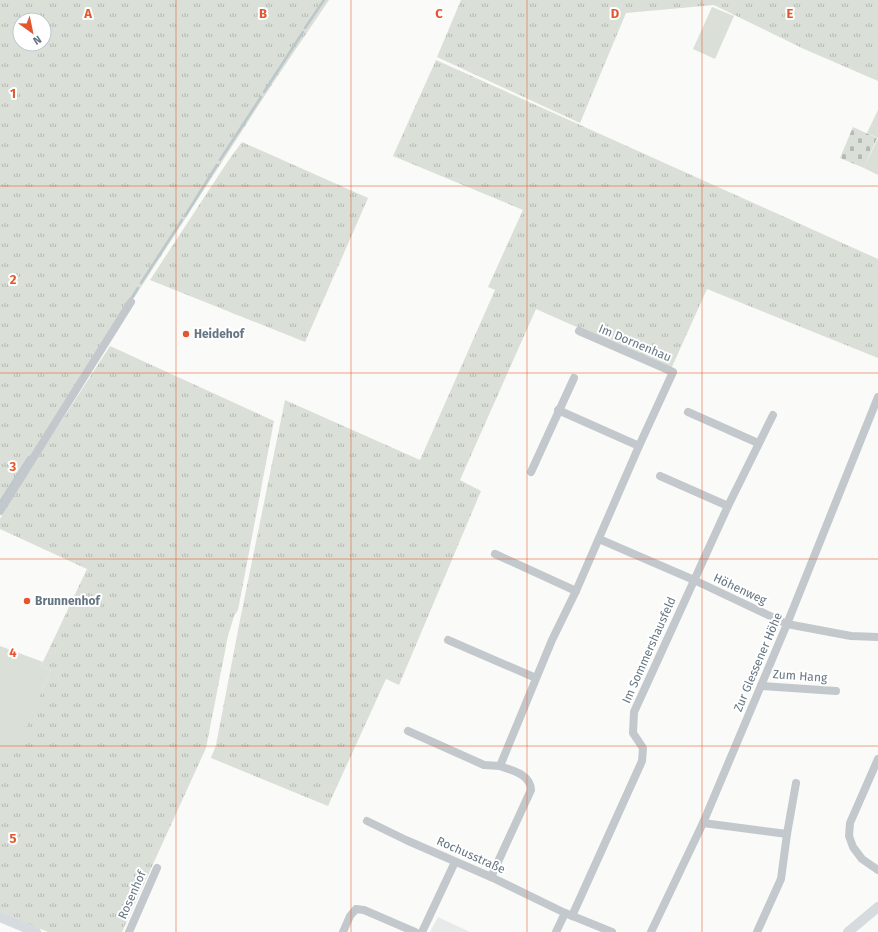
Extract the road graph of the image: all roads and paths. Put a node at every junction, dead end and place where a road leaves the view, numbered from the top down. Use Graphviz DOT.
graph roads {
  1 [pos="131,302"];
  2 [pos="578,331"];
  3 [pos="574,378"];
  4 [pos="878,397"];
  5 [pos="558,410"];
  6 [pos="688,412"];
  7 [pos="773,415"];
  8 [pos="758,443"];
  9 [pos="639,446"];
  10 [pos="531,472"];
  11 [pos="660,476"];
  12 [pos="728,506"];
  13 [pos="0,511"];
  14 [pos="598,539"];
  15 [pos="496,554"];
  16 [pos="694,580"];
  17 [pos="576,591"];
  18 [pos="787,624"];
  19 [pos="878,637"];
  20 [pos="448,640"];
  21 [pos="536,678"];
  22 [pos="761,686"];
  23 [pos="836,691"];
  24 [pos="408,731"];
  25 [pos="878,759"];
  26 [pos="500,766"];
  27 [pos="796,783"];
  28 [pos="367,822"];
  29 [pos="703,823"];
  30 [pos="787,834"];
  31 [pos="455,862"];
  32 [pos="157,868"];
  33 [pos="878,870"];
  34 [pos="491,877"];
  35 [pos="878,907"];
  36 [pos="568,914"];
  37 [pos="0,917"];
  38 [pos="36,932"];
  39 [pos="129,932"];
  40 [pos="343,932"];
  41 [pos="414,932"];
  42 [pos="422,932"];
  43 [pos="556,932"];
  44 [pos="612,932"];
  45 [pos="651,932"];
  46 [pos="757,932"];
  47 [pos="848,932"];
  1 -- 13 [label="street"];
  2 -- 9 [label="street, Im Dornenhau"];
  3 -- 5 [label="street"];
  4 -- 18 [label="street, Zur Glessener Höhe"];
  5 -- 9 [label="street"];
  5 -- 10 [label="street"];
  6 -- 8 [label="street"];
  7 -- 8 [label="street, Im Sommershausfeld"];
  8 -- 12 [label="street, Im Sommershausfeld"];
  9 -- 14 [label="street, Im Dornenhau"];
  11 -- 12 [label="street"];
  12 -- 16 [label="street, Im Sommershausfeld"];
  14 -- 16 [label="street, Höhenweg"];
  14 -- 17 [label="street, Im Dornenhau"];
  15 -- 17 [label="street"];
  16 -- 18 [label="street, Höhenweg"];
  16 -- 36 [label="street, Im Sommershausfeld"];
  17 -- 21 [label="street, Im Dornenhau"];
  18 -- 19 [label="street, Höhenweg"];
  18 -- 22 [label="street, Zur Glessener Höhe"];
  20 -- 21 [label="street"];
  21 -- 26 [label="street, Im Dornenhau"];
  22 -- 23 [label="street, Zum Hang"];
  22 -- 29 [label="street, Zur Glessener Höhe"];
  24 -- 26 [label="street"];
  25 -- 33 [label="street"];
  26 -- 34 [label="street"];
  27 -- 30 [label="street"];
  28 -- 31 [label="street, Rochusstraße"];
  29 -- 30 [label="street"];
  29 -- 45 [label="street, Zur Glessener Höhe"];
  30 -- 46 [label="street"];
  31 -- 34 [label="street, Rochusstraße"];
  31 -- 42 [label="street"];
  32 -- 39 [label="street, Rosenhof"];
  34 -- 36 [label="street, Rochusstraße"];
  35 -- 47 [label="main road"];
  36 -- 43 [label="street"];
  36 -- 44 [label="street, Rochusstraße"];
  37 -- 38 [label="main road"];
  40 -- 41 [label="street"];
}
